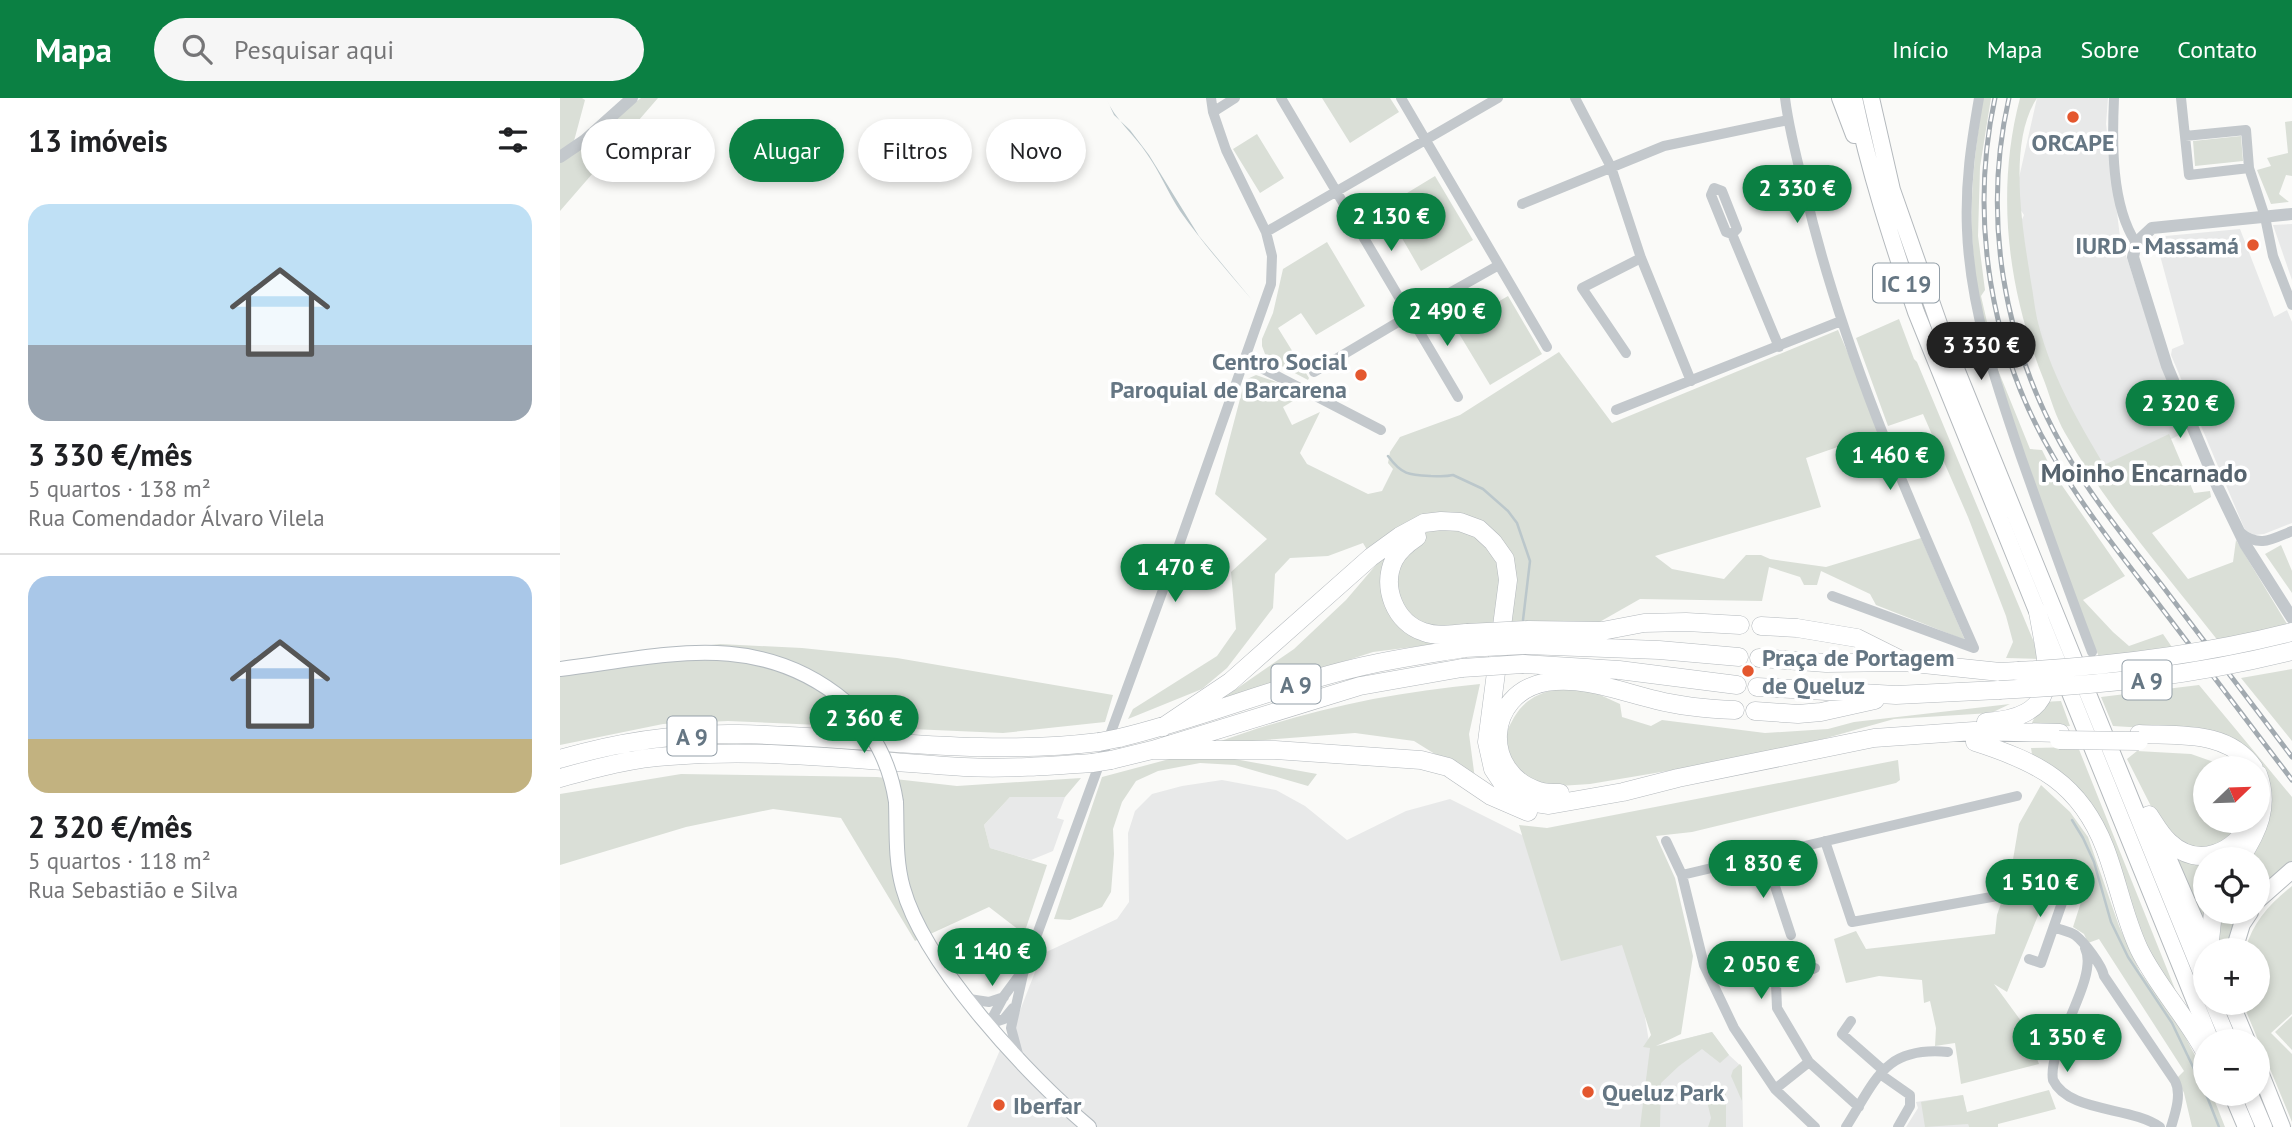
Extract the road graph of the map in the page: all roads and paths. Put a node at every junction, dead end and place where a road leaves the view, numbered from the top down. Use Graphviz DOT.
graph roads {
  1 [pos="632,98"];
  2 [pos="1211,98"];
  3 [pos="1235,98"];
  4 [pos="1281,98"];
  5 [pos="1401,98"];
  6 [pos="1498,98"];
  7 [pos="1575,98"];
  8 [pos="1785,98"];
  9 [pos="1840,98"];
  10 [pos="1854,98"];
  11 [pos="1871,98"];
  12 [pos="1979,98"];
  13 [pos="2114,98"];
  14 [pos="2181,98"];
  15 [pos="1213,113"];
  16 [pos="1788,120"];
  17 [pos="2185,136"];
  18 [pos="1425,140"];
  19 [pos="560,157"];
  20 [pos="1611,167"];
  21 [pos="2249,168"];
  22 [pos="1336,191"];
  23 [pos="1877,194"];
  24 [pos="1522,204"];
  25 [pos="2292,214"];
  26 [pos="2265,217"];
  27 [pos="1266,232"];
  28 [pos="1732,234"];
  29 [pos="2136,243"];
  30 [pos="1641,258"];
  31 [pos="1499,265"];
  32 [pos="2292,304"];
  33 [pos="1410,314"];
  34 [pos="1840,321"];
  35 [pos="1547,347"];
  36 [pos="1779,348"];
  37 [pos="1626,353"];
  38 [pos="1244,359"];
  39 [pos="1314,372"];
  40 [pos="1691,380"];
  41 [pos="1458,397"];
  42 [pos="1616,410"];
  43 [pos="1381,430"];
  44 [pos="2237,530"];
  45 [pos="2292,531"];
  46 [pos="1832,596"];
  47 [pos="2038,612"];
  48 [pos="2292,618"];
  49 [pos="1741,625"];
  50 [pos="1761,626"];
  51 [pos="2292,632"];
  52 [pos="1526,638"];
  53 [pos="1466,641"];
  54 [pos="2292,651"];
  55 [pos="2092,652"];
  56 [pos="1739,657"];
  57 [pos="1759,658"];
  58 [pos="1904,662"];
  59 [pos="560,669"];
  60 [pos="2000,681"];
  61 [pos="1737,685"];
  62 [pos="1757,687"];
  63 [pos="1895,695"];
  64 [pos="1735,710"];
  65 [pos="1755,711"];
  66 [pos="1163,727"];
  67 [pos="2060,736"];
  68 [pos="2139,738"];
  69 [pos="1975,742"];
  70 [pos="1835,745"];
  71 [pos="1152,750"];
  72 [pos="2230,756"];
  73 [pos="2243,756"];
  74 [pos="560,758"];
  75 [pos="2118,765"];
  76 [pos="560,778"];
  77 [pos="1678,778"];
  78 [pos="2017,796"];
  79 [pos="1509,804"];
  80 [pos="2149,815"];
  81 [pos="2245,833"];
  82 [pos="1666,841"];
  83 [pos="1825,841"];
  84 [pos="1765,856"];
  85 [pos="2292,870"];
  86 [pos="1682,875"];
  87 [pos="2270,889"];
  88 [pos="1997,896"];
  89 [pos="2063,900"];
  90 [pos="2054,927"];
  91 [pos="1791,935"];
  92 [pos="2203,938"];
  93 [pos="2085,948"];
  94 [pos="2193,952"];
  95 [pos="2029,959"];
  96 [pos="1815,968"];
  97 [pos="1024,970"];
  98 [pos="2085,974"];
  99 [pos="2104,976"];
  100 [pos="1004,996"];
  101 [pos="969,999"];
  102 [pos="1014,1007"];
  103 [pos="1851,1021"];
  104 [pos="989,1024"];
  105 [pos="2206,1029"];
  106 [pos="2193,1030"];
  107 [pos="1948,1052"];
  108 [pos="1022,1062"];
  109 [pos="1809,1062"];
  110 [pos="1882,1072"];
  111 [pos="1775,1089"];
  112 [pos="2270,1097"];
  113 [pos="2240,1106"];
  114 [pos="2247,1106"];
  115 [pos="1859,1107"];
  116 [pos="2175,1109"];
  117 [pos="2157,1125"];
  118 [pos="1089,1127"];
  119 [pos="1815,1127"];
  120 [pos="1846,1127"];
  121 [pos="1898,1127"];
  122 [pos="2171,1127"];
  123 [pos="2246,1127"];
  124 [pos="2264,1127"];
  125 [pos="2282,1127"];
  1 -- 19 [label="street"];
  2 -- 15 [label="street"];
  3 -- 15 [label="street"];
  4 -- 22 [label="street"];
  5 -- 18 [label="street"];
  6 -- 18 [label="street"];
  7 -- 20 [label="street"];
  8 -- 16 [label="street"];
  9 -- 23 [label="highway"];
  10 -- 23 [label="highway, IC 19"];
  11 -- 75 [label="highway, IC 19"];
  12 -- 55 [label="street"];
  13 -- 29 [label="street"];
  14 -- 17 [label="street"];
  15 -- 27 [label="street"];
  16 -- 20 [label="street"];
  16 -- 34 [label="street"];
  17 -- 21 [label="street"];
  17 -- 21 [label="street"];
  18 -- 22 [label="street"];
  18 -- 31 [label="street"];
  20 -- 24 [label="street"];
  20 -- 30 [label="street"];
  21 -- 26 [label="street"];
  22 -- 27 [label="street"];
  22 -- 33 [label="street"];
  23 -- 47 [label="highway, IC 19"];
  25 -- 26 [label="street"];
  26 -- 29 [label="street"];
  26 -- 32 [label="street"];
  27 -- 38 [label="street"];
  28 -- 36 [label="street"];
  29 -- 44 [label="street"];
  30 -- 37 [label="street"];
  30 -- 40 [label="street"];
  31 -- 33 [label="street"];
  31 -- 35 [label="street"];
  33 -- 39 [label="street"];
  33 -- 41 [label="street"];
  34 -- 36 [label="street"];
  34 -- 46 [label="street"];
  36 -- 40 [label="street"];
  38 -- 43 [label="street"];
  38 -- 97 [label="street"];
  40 -- 42 [label="street"];
  44 -- 45 [label="street"];
  44 -- 48 [label="street"];
  47 -- 70 [label="highway"];
  47 -- 105 [label="highway, IC 19"];
  49 -- 52 [label="highway"];
  50 -- 58 [label="highway"];
  51 -- 60 [label="highway, A 9, bridge"];
  52 -- 53 [label="highway, A 9, bridge"];
  52 -- 56 [label="highway, A 9"];
  53 -- 66 [label="highway, A 9"];
  53 -- 79 [label="highway"];
  54 -- 60 [label="highway, A 9, bridge"];
  57 -- 58 [label="highway, A 9"];
  58 -- 60 [label="highway, A 9"];
  59 -- 101 [label="main road, bridge"];
  60 -- 63 [label="highway, A 9"];
  61 -- 71 [label="highway, A 9, bridge"];
  62 -- 63 [label="highway, A 9"];
  63 -- 65 [label="highway"];
  64 -- 77 [label="highway"];
  66 -- 74 [label="highway, A 9, bridge"];
  66 -- 77 [label="highway"];
  67 -- 68 [label="highway, bridge"];
  67 -- 69 [label="highway"];
  67 -- 70 [label="highway"];
  68 -- 72 [label="highway"];
  68 -- 73 [label="highway"];
  69 -- 79 [label="highway"];
  69 -- 106 [label="highway"];
  70 -- 77 [label="highway"];
  71 -- 76 [label="highway, A 9, bridge"];
  71 -- 79 [label="highway"];
  75 -- 80 [label="highway"];
  75 -- 94 [label="highway, IC 19"];
  78 -- 83 [label="street"];
  80 -- 81 [label="highway"];
  80 -- 92 [label="highway"];
  82 -- 86 [label="street"];
  83 -- 84 [label="street"];
  83 -- 88 [label="street"];
  84 -- 86 [label="street"];
  84 -- 91 [label="street"];
  85 -- 87 [label="highway"];
  86 -- 111 [label="street"];
  89 -- 90 [label="street"];
  90 -- 93 [label="street"];
  90 -- 95 [label="street"];
  93 -- 98 [label="street"];
  93 -- 99 [label="street"];
  96 -- 109 [label="street"];
  97 -- 100 [label="street"];
  97 -- 102 [label="street"];
  98 -- 99 [label="street"];
  98 -- 117 [label="street"];
  99 -- 116 [label="street"];
  100 -- 101 [label="street"];
  100 -- 104 [label="street"];
  101 -- 104 [label="main road"];
  102 -- 104 [label="street"];
  102 -- 108 [label="street"];
  103 -- 110 [label="street"];
  104 -- 108 [label="main road"];
  107 -- 110 [label="street"];
  108 -- 118 [label="main road"];
  109 -- 111 [label="street"];
  109 -- 115 [label="street"];
  110 -- 115 [label="street"];
  110 -- 121 [label="street"];
  111 -- 119 [label="street"];
  112 -- 125 [label="highway"];
  113 -- 123 [label="highway"];
  114 -- 124 [label="highway"];
  115 -- 120 [label="street"];
  116 -- 117 [label="street"];
  116 -- 122 [label="street"];
}
